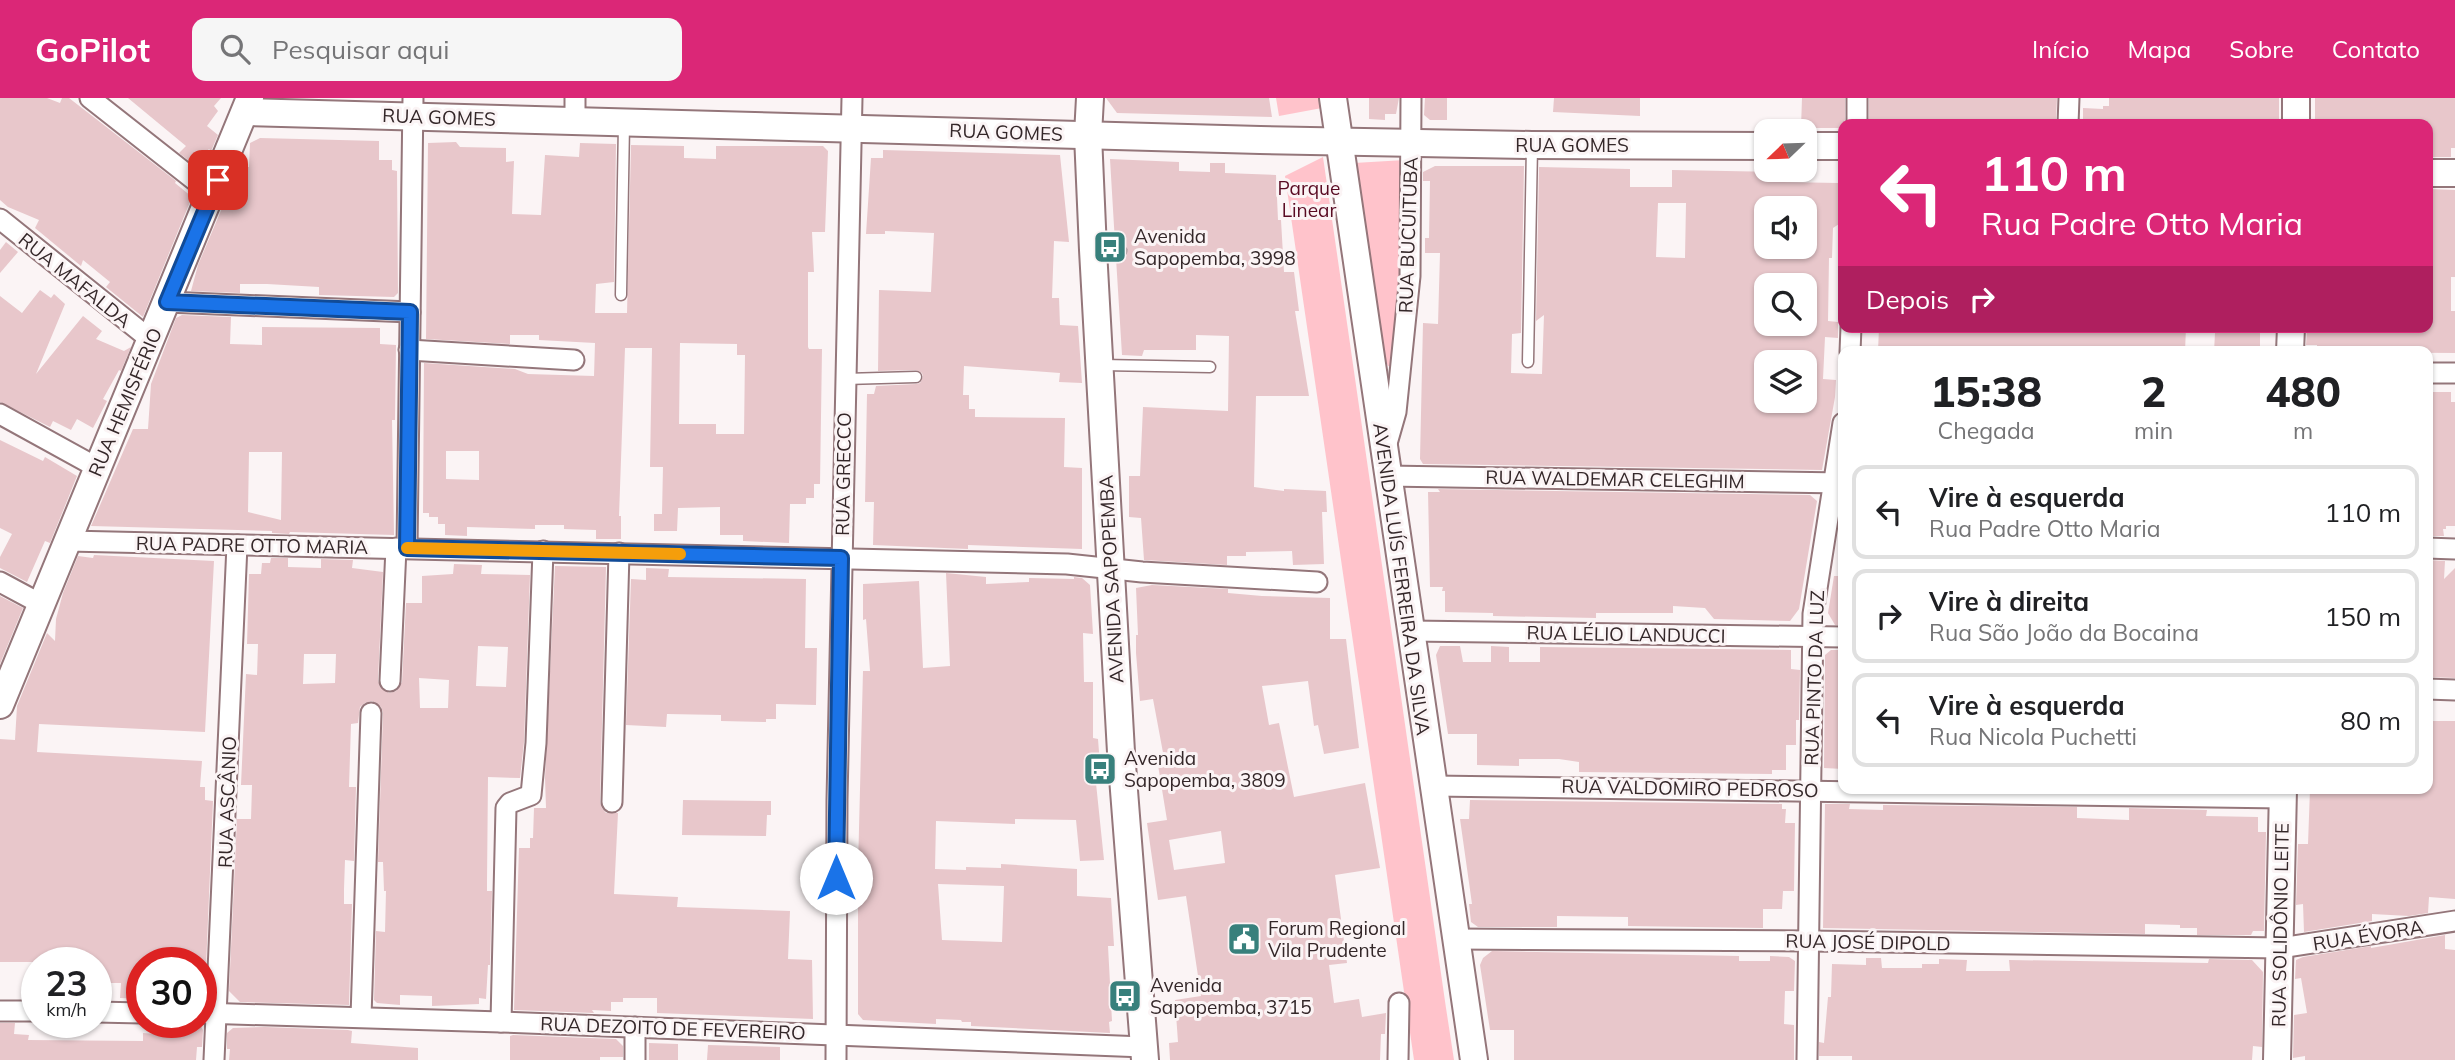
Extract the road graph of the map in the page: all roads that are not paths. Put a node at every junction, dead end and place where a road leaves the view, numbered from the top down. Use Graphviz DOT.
graph roads {
  1 [pos="90,98"];
  2 [pos="852,98"];
  3 [pos="1090,98"];
  4 [pos="1333,98"];
  5 [pos="1411,98"];
  6 [pos="1857,98"];
  7 [pos="2069,98"];
  8 [pos="2296,98"];
  9 [pos="248,105"];
  10 [pos="413,107"];
  11 [pos="575,110"];
  12 [pos="1857,119"];
  13 [pos="2068,119"];
  14 [pos="2296,119"];
  15 [pos="624,122"];
  16 [pos="851,127"];
  17 [pos="1088,135"];
  18 [pos="1339,142"];
  19 [pos="1410,143"];
  20 [pos="1532,145"];
  21 [pos="1754,146"];
  22 [pos="1817,146"];
  23 [pos="1838,146"];
  24 [pos="2433,173"];
  25 [pos="2455,173"];
  26 [pos="212,194"];
  27 [pos="0,219"];
  28 [pos="1093,250"];
  29 [pos="1121,251"];
  30 [pos="621,295"];
  31 [pos="167,302"];
  32 [pos="410,312"];
  33 [pos="151,340"];
  34 [pos="410,350"];
  35 [pos="574,360"];
  36 [pos="1528,362"];
  37 [pos="1099,365"];
  38 [pos="1210,367"];
  39 [pos="2433,373"];
  40 [pos="2455,373"];
  41 [pos="916,377"];
  42 [pos="844,379"];
  43 [pos="0,414"];
  44 [pos="1386,465"];
  45 [pos="98,468"];
  46 [pos="1837,483"];
  47 [pos="68,541"];
  48 [pos="237,544"];
  49 [pos="401,548"];
  50 [pos="2433,548"];
  51 [pos="2455,549"];
  52 [pos="543,551"];
  53 [pos="620,553"];
  54 [pos="841,558"];
  55 [pos="1110,569"];
  56 [pos="0,582"];
  57 [pos="1317,582"];
  58 [pos="41,604"];
  59 [pos="1410,631"];
  60 [pos="1812,637"];
  61 [pos="1838,637"];
  62 [pos="390,681"];
  63 [pos="2433,689"];
  64 [pos="2455,690"];
  65 [pos="0,705"];
  66 [pos="371,713"];
  67 [pos="1433,786"];
  68 [pos="1810,790"];
  69 [pos="1838,790"];
  70 [pos="2283,794"];
  71 [pos="612,802"];
  72 [pos="2455,921"];
  73 [pos="1455,939"];
  74 [pos="1808,941"];
  75 [pos="214,947"];
  76 [pos="2280,948"];
  77 [pos="1399,1003"];
  78 [pos="0,1011"];
  79 [pos="21,1011"];
  80 [pos="217,1013"];
  81 [pos="361,1017"];
  82 [pos="501,1022"];
  83 [pos="635,1027"];
  84 [pos="836,1035"];
  85 [pos="213,1038"];
  86 [pos="1145,1054"];
  87 [pos="215,1060"];
  88 [pos="635,1060"];
  89 [pos="836,1060"];
  90 [pos="1398,1060"];
  91 [pos="1474,1060"];
  92 [pos="1807,1060"];
  93 [pos="2277,1060"];
  1 -- 26 [label="street"];
  2 -- 16 [label="street, RUA GRECCO"];
  3 -- 17 [label="street, AVENIDA SAPOPEMBA"];
  4 -- 18 [label="street, AVENIDA LUÍS FERREIRA DA SILVA"];
  5 -- 19 [label="street, RUA BUCUITUBA"];
  6 -- 12 [label="street"];
  7 -- 13 [label="street"];
  8 -- 14 [label="street"];
  9 -- 10 [label="street, RUA GOMES"];
  9 -- 26 [label="street, RUA HEMISFÉRIO"];
  10 -- 11 [label="street, RUA GOMES"];
  10 -- 32 [label="street"];
  11 -- 15 [label="street, RUA GOMES"];
  15 -- 16 [label="street, RUA GOMES"];
  15 -- 30 [label="lane"];
  16 -- 17 [label="street, RUA GOMES"];
  16 -- 42 [label="street, RUA GRECCO"];
  17 -- 18 [label="street, RUA GOMES"];
  17 -- 28 [label="street, AVENIDA SAPOPEMBA"];
  18 -- 19 [label="street, RUA GOMES"];
  18 -- 44 [label="street, AVENIDA LUÍS FERREIRA DA SILVA"];
  19 -- 20 [label="street, RUA GOMES"];
  19 -- 44 [label="street, RUA BUCUITUBA"];
  20 -- 21 [label="street, RUA GOMES"];
  20 -- 36 [label="lane"];
  22 -- 23 [label="street"];
  24 -- 25 [label="street"];
  26 -- 31 [label="street, RUA HEMISFÉRIO"];
  27 -- 33 [label="street, RUA MAFALDA"];
  28 -- 29 [label="lane"];
  28 -- 37 [label="street, AVENIDA SAPOPEMBA"];
  31 -- 32 [label="street"];
  31 -- 33 [label="street, RUA HEMISFÉRIO"];
  32 -- 34 [label="street"];
  33 -- 45 [label="street, RUA HEMISFÉRIO"];
  34 -- 35 [label="street"];
  34 -- 49 [label="street"];
  37 -- 38 [label="lane"];
  37 -- 55 [label="street, AVENIDA SAPOPEMBA"];
  39 -- 40 [label="street"];
  41 -- 42 [label="lane"];
  42 -- 54 [label="street, RUA GRECCO"];
  43 -- 45 [label="street"];
  44 -- 46 [label="street, RUA WALDEMAR CELEGHIM"];
  44 -- 59 [label="street, AVENIDA LUÍS FERREIRA DA SILVA"];
  45 -- 47 [label="street, RUA HEMISFÉRIO"];
  46 -- 60 [label="street, RUA PINTO DA LUZ"];
  47 -- 48 [label="street, RUA PADRE OTTO MARIA"];
  47 -- 58 [label="street, RUA HEMISFÉRIO"];
  48 -- 49 [label="street, RUA PADRE OTTO MARIA"];
  48 -- 75 [label="street, RUA ASCÂNIO"];
  49 -- 52 [label="street, RUA PADRE OTTO MARIA"];
  49 -- 62 [label="street"];
  50 -- 51 [label="street"];
  52 -- 53 [label="street, RUA PADRE OTTO MARIA"];
  52 -- 82 [label="street"];
  53 -- 54 [label="street, RUA PADRE OTTO MARIA"];
  53 -- 71 [label="street"];
  54 -- 55 [label="street, RUA PADRE OTTO MARIA"];
  54 -- 84 [label="street, RUA GRECCO"];
  55 -- 57 [label="street, RUA PADRE OTTO MARIA"];
  55 -- 86 [label="street, AVENIDA SAPOPEMBA"];
  56 -- 58 [label="street"];
  58 -- 65 [label="street, RUA HEMISFÉRIO"];
  59 -- 60 [label="street, RUA LÉLIO LANDUCCI"];
  59 -- 67 [label="street, AVENIDA LUÍS FERREIRA DA SILVA"];
  60 -- 61 [label="street, RUA LÉLIO LANDUCCI"];
  60 -- 68 [label="street, RUA PINTO DA LUZ"];
  63 -- 64 [label="street"];
  66 -- 81 [label="street"];
  67 -- 68 [label="street, RUA VALDOMIRO PEDROSO"];
  67 -- 73 [label="street, AVENIDA LUÍS FERREIRA DA SILVA"];
  68 -- 69 [label="street, RUA VALDOMIRO PEDROSO"];
  68 -- 74 [label="street, RUA PINTO DA LUZ"];
  70 -- 76 [label="street, RUA SOLIDÔNIO LEITE"];
  72 -- 76 [label="street, RUA ÉVORA"];
  73 -- 74 [label="street, RUA JOSÉ DIPOLD"];
  73 -- 91 [label="street, AVENIDA LUÍS FERREIRA DA SILVA"];
  74 -- 76 [label="street, RUA JOSÉ DIPOLD"];
  74 -- 92 [label="street, RUA PINTO DA LUZ"];
  76 -- 93 [label="street, RUA SOLIDÔNIO LEITE"];
  77 -- 90 [label="street"];
  78 -- 79 [label="street"];
  80 -- 81 [label="street, RUA DEZOITO DE FEVEREIRO"];
  81 -- 82 [label="street, RUA DEZOITO DE FEVEREIRO"];
  82 -- 83 [label="street, RUA DEZOITO DE FEVEREIRO"];
  83 -- 84 [label="street, RUA DEZOITO DE FEVEREIRO"];
  83 -- 88 [label="street"];
  84 -- 86 [label="street, RUA DEZOITO DE FEVEREIRO"];
  84 -- 89 [label="street, RUA GRECCO"];
  85 -- 87 [label="street, RUA ASCÂNIO"];
}
